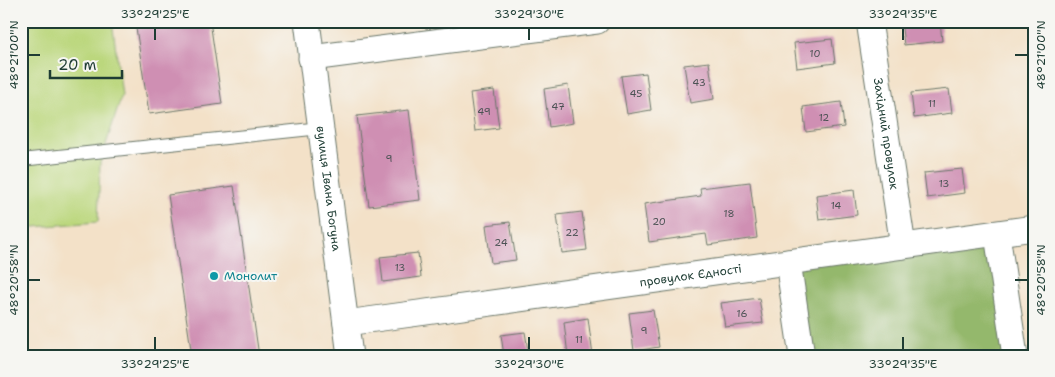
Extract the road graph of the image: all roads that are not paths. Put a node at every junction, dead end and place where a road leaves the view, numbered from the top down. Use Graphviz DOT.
graph roads {
  1 [pos="307,21"];
  2 [pos="596,21"];
  3 [pos="869,21"];
  4 [pos="312,58"];
  5 [pos="321,128"];
  6 [pos="21,160"];
  7 [pos="1034,228"];
  8 [pos="996,234"];
  9 [pos="903,246"];
  10 [pos="788,262"];
  11 [pos="346,322"];
  12 [pos="350,356"];
  13 [pos="802,356"];
  14 [pos="1015,356"];
  1 -- 4 [label="street, вулиця Івана Богуна"];
  2 -- 4 [label="street"];
  3 -- 9 [label="street, Західний провулок"];
  4 -- 5 [label="street, вулиця Івана Богуна"];
  5 -- 6 [label="lane"];
  5 -- 11 [label="street, вулиця Івана Богуна"];
  7 -- 8 [label="street, провулок Єдності"];
  8 -- 9 [label="street, провулок Єдності"];
  8 -- 14 [label="street"];
  9 -- 10 [label="street, провулок Єдності"];
  10 -- 11 [label="street, провулок Єдності"];
  10 -- 13 [label="street"];
  11 -- 12 [label="street, вулиця Івана Богуна"];
}
